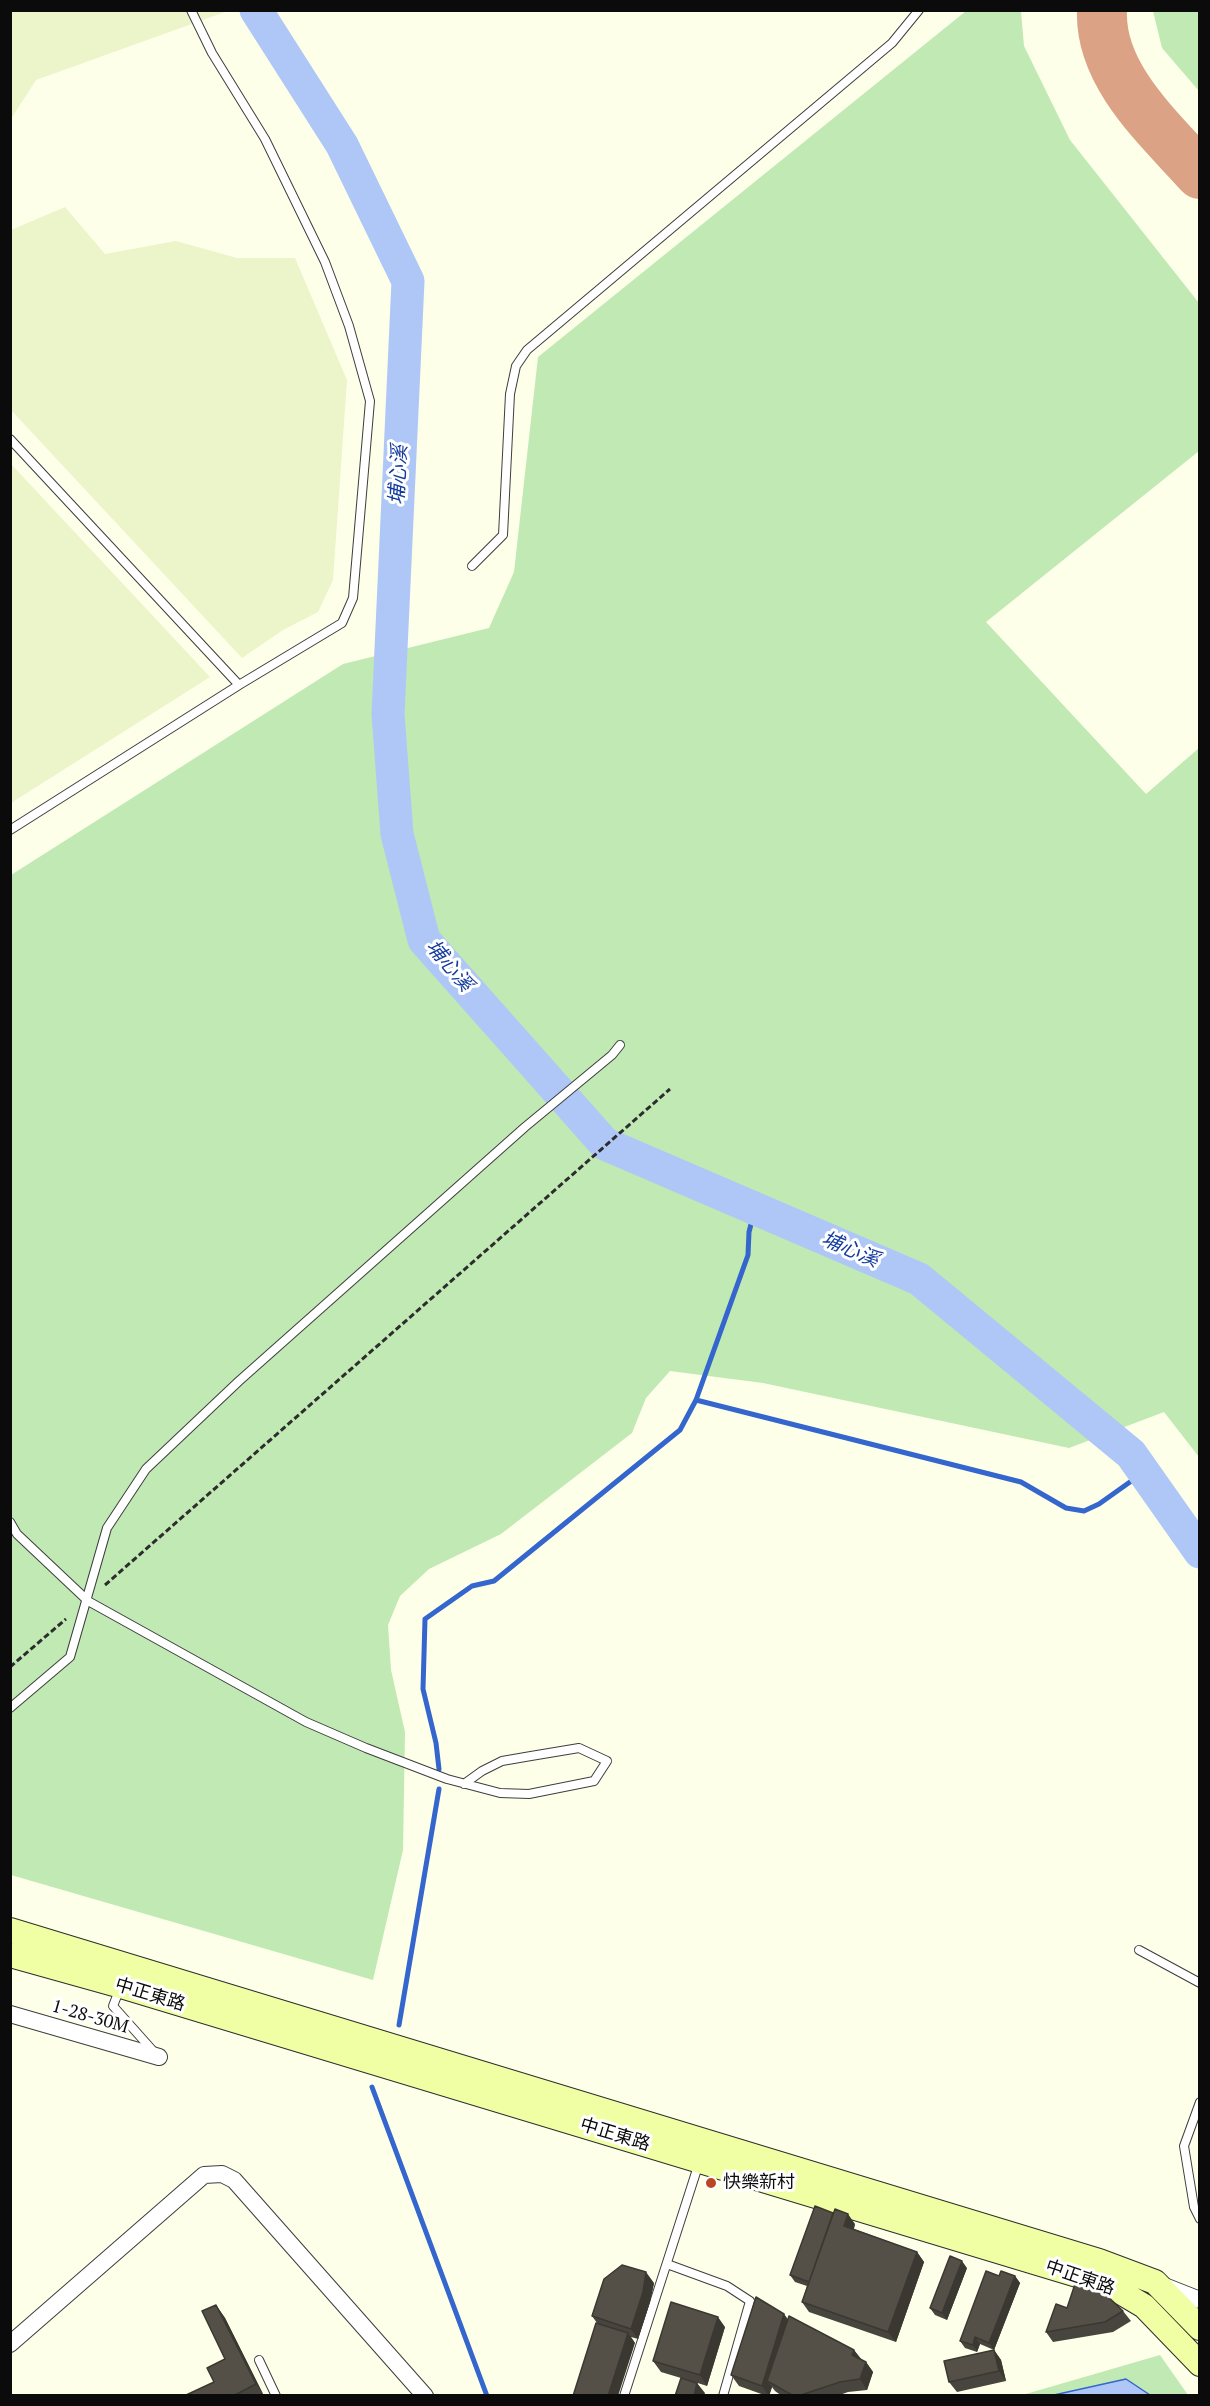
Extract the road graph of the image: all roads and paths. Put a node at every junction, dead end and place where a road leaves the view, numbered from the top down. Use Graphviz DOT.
graph roads {
  1 [pos="191,10"];
  2 [pos="919,10"];
  3 [pos="10,439"];
  4 [pos="472,566"];
  5 [pos="239,685"];
  6 [pos="10,830"];
  7 [pos="620,1045"];
  8 [pos="670,1089"];
  9 [pos="10,1522"];
  10 [pos="88,1601"];
  11 [pos="10,1667"];
  12 [pos="10,1708"];
  13 [pos="464,1784"];
  14 [pos="10,1930"];
  15 [pos="1139,1950"];
  16 [pos="10,1955"];
  17 [pos="124,1976"];
  18 [pos="1200,1983"];
  19 [pos="10,2014"];
  20 [pos="159,2057"];
  21 [pos="1200,2102"];
  22 [pos="702,2151"];
  23 [pos="1200,2219"];
  24 [pos="668,2264"];
  25 [pos="1155,2282"];
  26 [pos="1107,2284"];
  27 [pos="1200,2300"];
  28 [pos="1200,2328"];
  29 [pos="10,2344"];
  30 [pos="259,2360"];
  31 [pos="1198,2361"];
  32 [pos="276,2396"];
  33 [pos="426,2396"];
  34 [pos="624,2396"];
  35 [pos="723,2396"];
  1 -- 5 [label="lane"];
  2 -- 4 [label="lane"];
  3 -- 5 [label="lane"];
  5 -- 6 [label="lane"];
  7 -- 10 [label="lane"];
  8 -- 10 [label="path"];
  9 -- 10 [label="lane"];
  10 -- 11 [label="path"];
  10 -- 12 [label="lane"];
  10 -- 13 [label="lane"];
  13 -- 13 [label="lane"];
  14 -- 17 [label="main road, 中正東路"];
  15 -- 18 [label="lane"];
  16 -- 17 [label="main road, 中正東路"];
  17 -- 20 [label="lane"];
  17 -- 22 [label="main road, 中正東路"];
  19 -- 20 [label="street, 1-28-30M"];
  21 -- 23 [label="lane"];
  22 -- 24 [label="lane"];
  22 -- 25 [label="main road, 中正東路"];
  22 -- 26 [label="main road, 中正東路"];
  24 -- 34 [label="lane"];
  24 -- 35 [label="lane"];
  25 -- 26 [label="street"];
  25 -- 27 [label="street"];
  25 -- 28 [label="main road"];
  26 -- 31 [label="main road, 中正東路"];
  29 -- 33 [label="street"];
  30 -- 32 [label="lane"];
}
